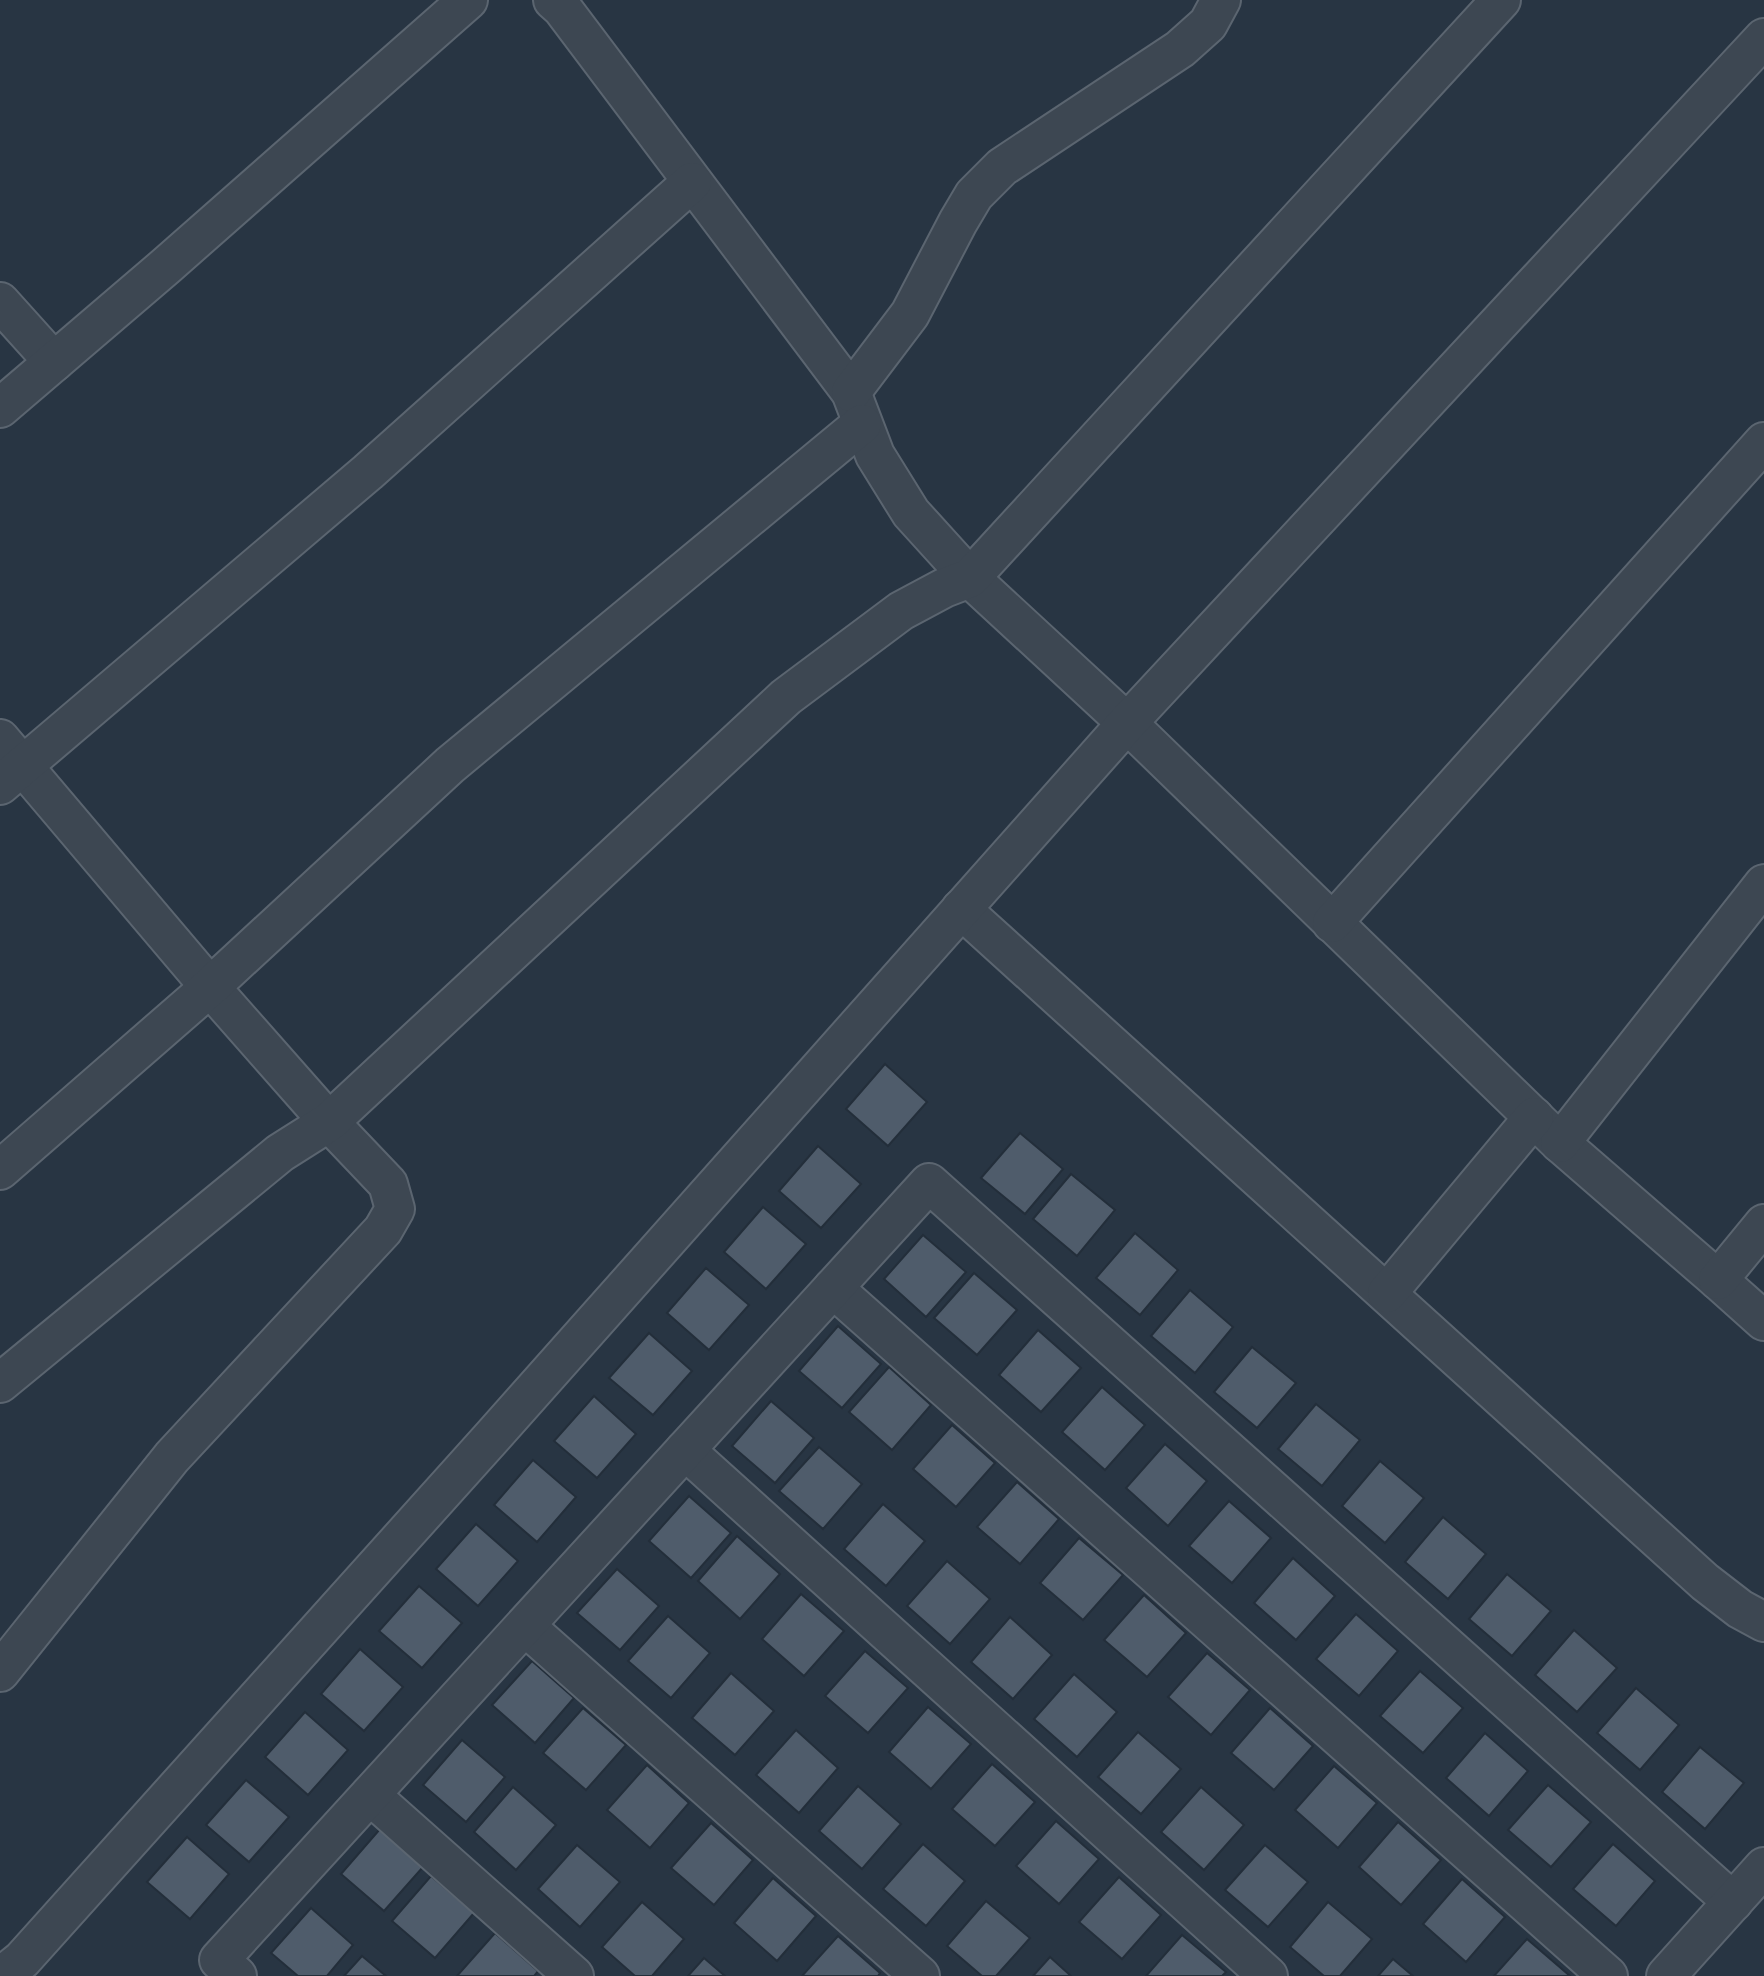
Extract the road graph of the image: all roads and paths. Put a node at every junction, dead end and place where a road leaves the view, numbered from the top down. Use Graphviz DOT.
graph roads {
  1 [pos="468,0"];
  2 [pos="553,0"];
  3 [pos="1221,0"];
  4 [pos="1501,0"];
  5 [pos="1764,38"];
  6 [pos="692,182"];
  7 [pos="0,302"];
  8 [pos="54,362"];
  9 [pos="0,408"];
  10 [pos="856,408"];
  11 [pos="1763,445"];
  12 [pos="970,578"];
  13 [pos="1127,723"];
  14 [pos="7,763"];
  15 [pos="1764,884"];
  16 [pos="961,909"];
  17 [pos="1332,923"];
  18 [pos="210,987"];
  19 [pos="329,1122"];
  20 [pos="1547,1130"];
  21 [pos="0,1170"];
  22 [pos="1764,1224"];
  23 [pos="1718,1280"];
  24 [pos="833,1288"];
  25 [pos="1387,1293"];
  26 [pos="1764,1321"];
  27 [pos="0,1383"];
  28 [pos="685,1450"];
  29 [pos="1764,1622"];
  30 [pos="525,1626"];
  31 [pos="0,1672"];
  32 [pos="370,1795"];
  33 [pos="1764,1867"];
  34 [pos="1733,1902"];
  35 [pos="2,1976"];
  36 [pos="237,1976"];
  37 [pos="574,1976"];
  38 [pos="920,1976"];
  39 [pos="1268,1976"];
  40 [pos="1608,1976"];
  41 [pos="1666,1976"];
  1 -- 8 [label="street"];
  2 -- 6 [label="street"];
  3 -- 10 [label="street"];
  4 -- 12 [label="street"];
  5 -- 13 [label="street"];
  6 -- 10 [label="street"];
  6 -- 14 [label="street"];
  7 -- 8 [label="street"];
  8 -- 9 [label="street"];
  10 -- 12 [label="street"];
  10 -- 18 [label="street"];
  11 -- 17 [label="street"];
  12 -- 13 [label="street"];
  12 -- 19 [label="street"];
  13 -- 16 [label="street"];
  13 -- 17 [label="street"];
  14 -- 18 [label="street"];
  15 -- 20 [label="street"];
  16 -- 25 [label="street"];
  16 -- 35 [label="street"];
  17 -- 20 [label="street"];
  18 -- 19 [label="street"];
  18 -- 21 [label="street"];
  19 -- 27 [label="street"];
  19 -- 31 [label="street"];
  20 -- 23 [label="street"];
  20 -- 25 [label="street"];
  22 -- 23 [label="street"];
  23 -- 26 [label="street"];
  24 -- 28 [label="street"];
  24 -- 34 [label="street"];
  24 -- 40 [label="street"];
  25 -- 29 [label="street"];
  28 -- 30 [label="street"];
  28 -- 39 [label="street"];
  30 -- 32 [label="street"];
  30 -- 38 [label="street"];
  32 -- 36 [label="street"];
  32 -- 37 [label="street"];
  33 -- 34 [label="street"];
  34 -- 41 [label="street"];
}
